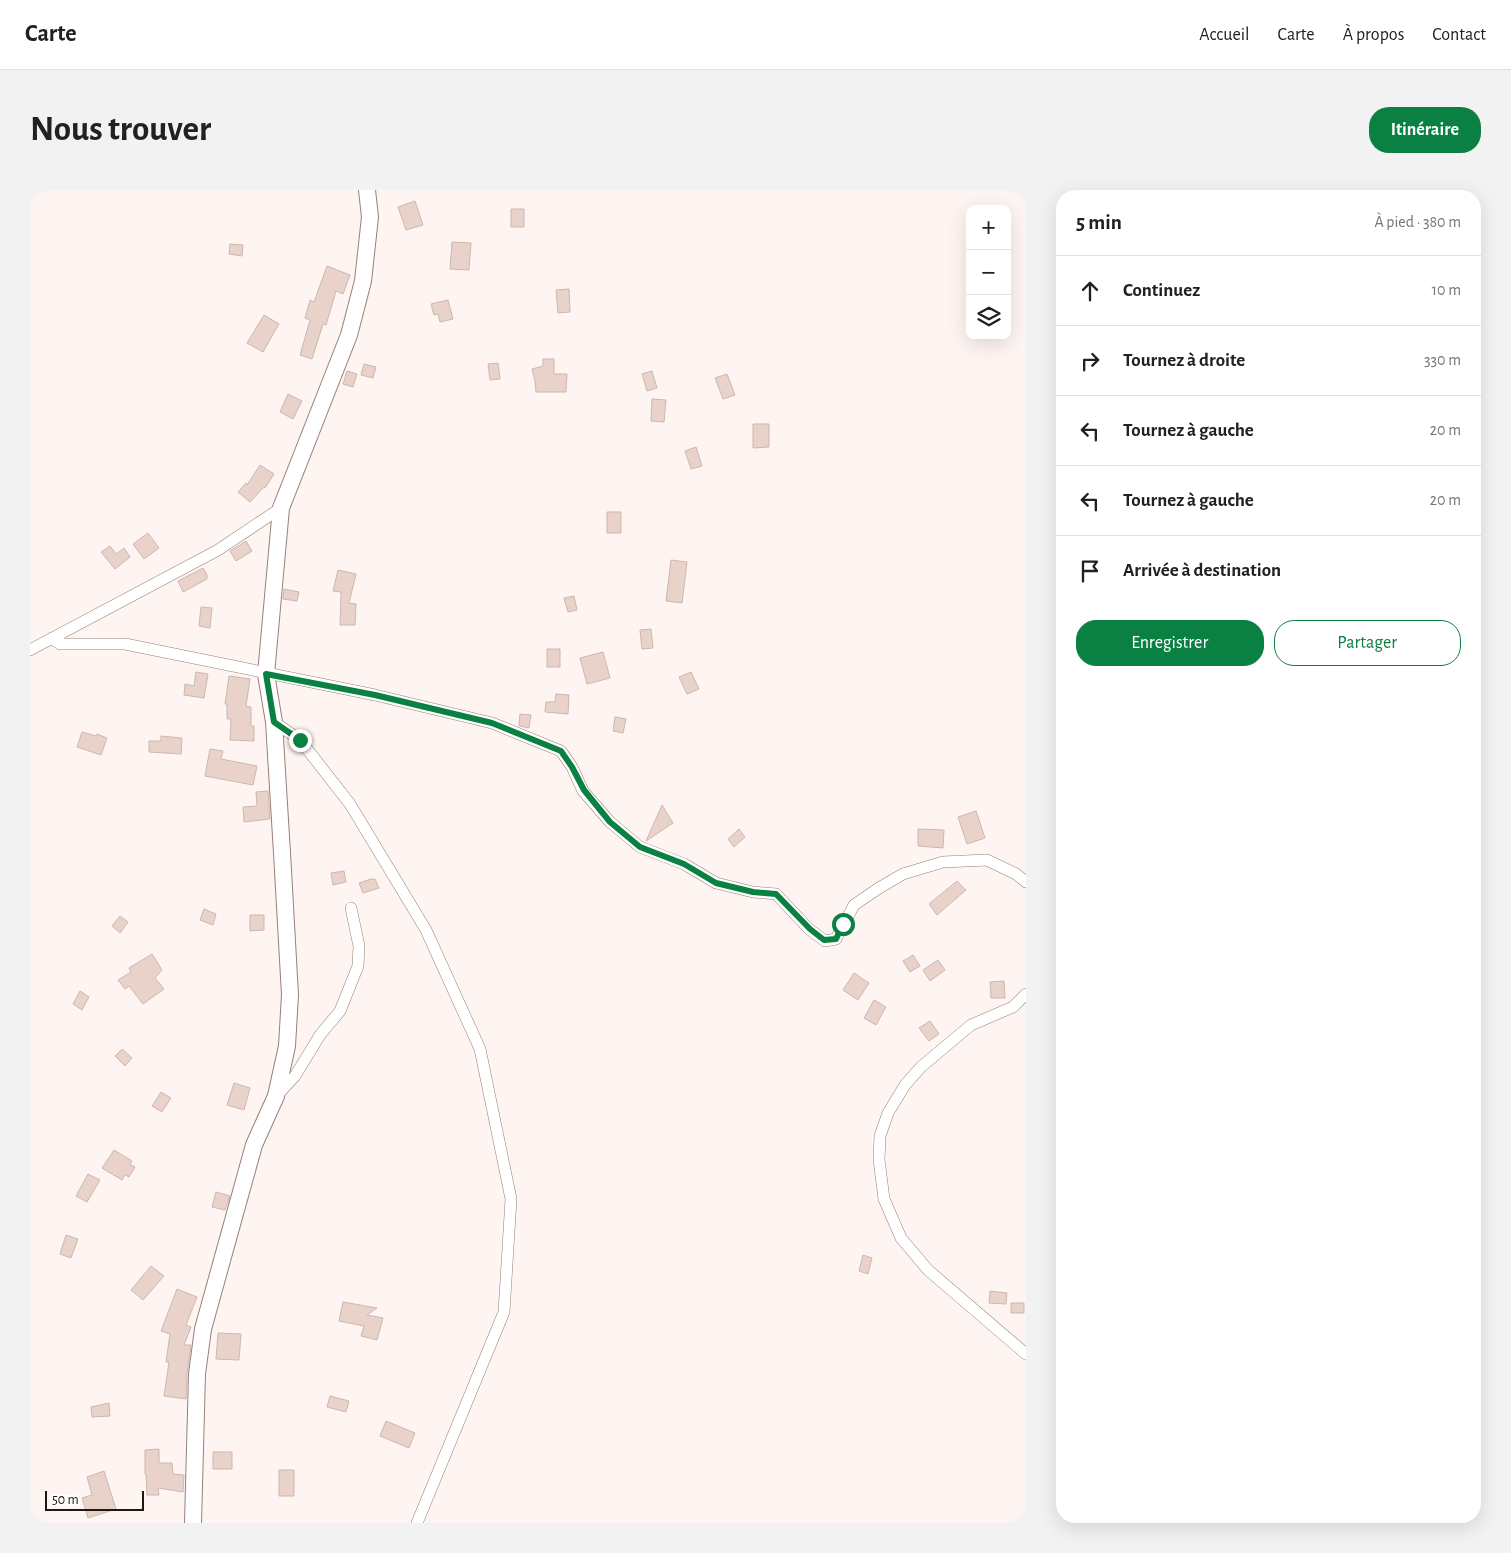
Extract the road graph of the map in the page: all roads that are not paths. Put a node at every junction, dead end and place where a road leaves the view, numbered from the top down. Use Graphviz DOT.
graph roads {
  1 [pos="367,190"];
  2 [pos="281,508"];
  3 [pos="52,638"];
  4 [pos="30,650"];
  5 [pos="266,674"];
  6 [pos="274,722"];
  7 [pos="1026,882"];
  8 [pos="351,908"];
  9 [pos="1026,994"];
  10 [pos="276,1096"];
  11 [pos="1026,1354"];
  12 [pos="193,1523"];
  13 [pos="417,1523"];
  1 -- 2 [label="street"];
  2 -- 3 [label="street"];
  2 -- 5 [label="street"];
  3 -- 4 [label="street"];
  3 -- 5 [label="street"];
  5 -- 6 [label="street"];
  5 -- 7 [label="street"];
  6 -- 10 [label="street"];
  6 -- 13 [label="street"];
  8 -- 10 [label="street"];
  9 -- 11 [label="street"];
  10 -- 12 [label="street"];
}
